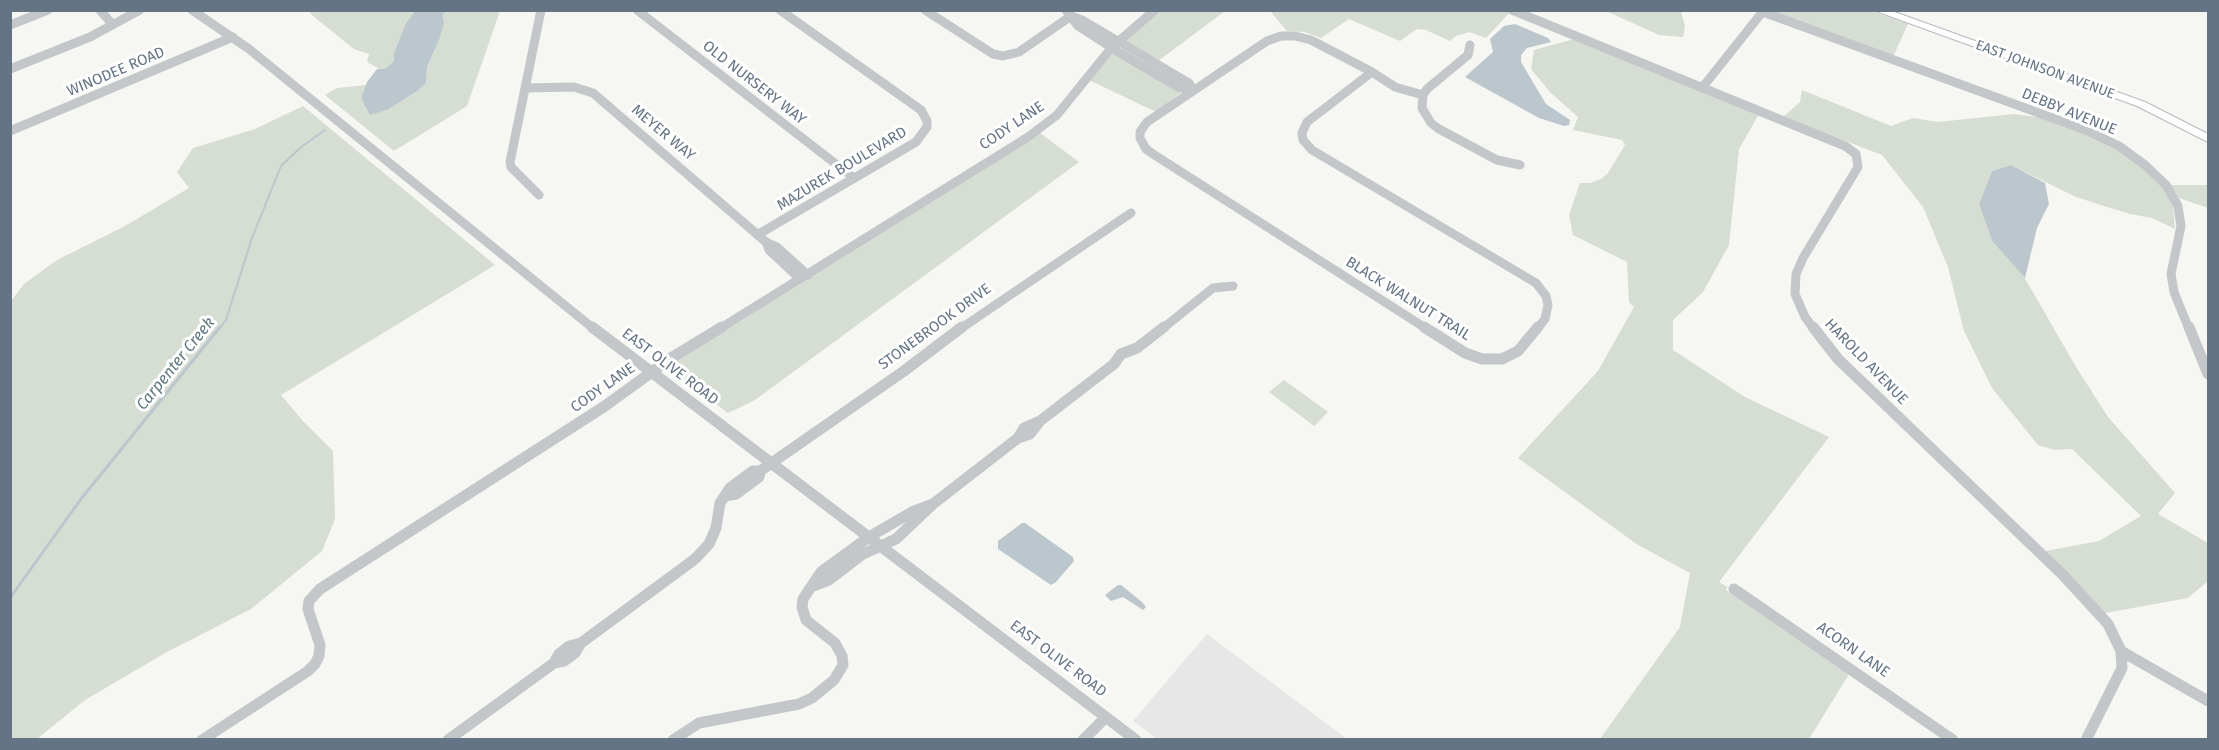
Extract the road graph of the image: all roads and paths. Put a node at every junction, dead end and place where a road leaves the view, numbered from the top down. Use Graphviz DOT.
graph roads {
  1 [pos="48,10"];
  2 [pos="100,10"];
  3 [pos="140,10"];
  4 [pos="192,10"];
  5 [pos="541,10"];
  6 [pos="637,10"];
  7 [pos="780,10"];
  8 [pos="925,10"];
  9 [pos="1155,10"];
  10 [pos="1512,10"];
  11 [pos="1878,10"];
  12 [pos="1763,11"];
  13 [pos="1069,13"];
  14 [pos="112,24"];
  15 [pos="10,25"];
  16 [pos="232,37"];
  17 [pos="1115,44"];
  18 [pos="1470,45"];
  19 [pos="10,69"];
  20 [pos="1372,72"];
  21 [pos="525,88"];
  22 [pos="1702,88"];
  23 [pos="1193,90"];
  24 [pos="1423,95"];
  25 [pos="10,131"];
  26 [pos="2208,138"];
  27 [pos="1520,165"];
  28 [pos="854,178"];
  29 [pos="539,195"];
  30 [pos="1131,213"];
  31 [pos="757,235"];
  32 [pos="804,277"];
  33 [pos="1233,286"];
  34 [pos="651,372"];
  35 [pos="2208,374"];
  36 [pos="771,464"];
  37 [pos="933,504"];
  38 [pos="869,537"];
  39 [pos="881,546"];
  40 [pos="813,586"];
  41 [pos="1734,589"];
  42 [pos="2121,651"];
  43 [pos="2208,701"];
  44 [pos="1106,717"];
  45 [pos="202,740"];
  46 [pos="448,740"];
  47 [pos="673,740"];
  48 [pos="1083,740"];
  49 [pos="1136,740"];
  50 [pos="1953,740"];
  51 [pos="2086,740"];
  1 -- 15 [label="street"];
  2 -- 14 [label="street"];
  3 -- 14 [label="street"];
  4 -- 16 [label="street, EAST OLIVE ROAD"];
  5 -- 21 [label="street"];
  6 -- 28 [label="street, OLD NURSERY WAY"];
  7 -- 28 [label="street, MAZUREK BOULEVARD"];
  8 -- 13 [label="street"];
  9 -- 17 [label="street, CODY LANE"];
  10 -- 22 [label="street, HAROLD AVENUE"];
  11 -- 26 [label="main road, EAST JOHNSON AVENUE"];
  12 -- 22 [label="street"];
  12 -- 35 [label="street, DEBBY AVENUE"];
  13 -- 17 [label="street"];
  14 -- 19 [label="street"];
  16 -- 25 [label="street, WINODEE ROAD"];
  16 -- 34 [label="street, EAST OLIVE ROAD"];
  17 -- 23 [label="street"];
  17 -- 32 [label="street, CODY LANE"];
  18 -- 24 [label="street"];
  20 -- 23 [label="street, BLACK WALNUT TRAIL"];
  20 -- 23 [label="street, BLACK WALNUT TRAIL"];
  20 -- 24 [label="street, BLACK WALNUT TRAIL"];
  21 -- 29 [label="street"];
  21 -- 31 [label="street, MEYER WAY"];
  22 -- 42 [label="street, HAROLD AVENUE"];
  24 -- 27 [label="street"];
  28 -- 31 [label="street, MAZUREK BOULEVARD"];
  30 -- 36 [label="street, STONEBROOK DRIVE"];
  31 -- 32 [label="street, MEYER WAY"];
  32 -- 34 [label="street, CODY LANE"];
  33 -- 37 [label="street"];
  34 -- 36 [label="street, EAST OLIVE ROAD"];
  34 -- 45 [label="street, CODY LANE"];
  36 -- 38 [label="street, EAST OLIVE ROAD"];
  36 -- 46 [label="street, STONEBROOK DRIVE"];
  37 -- 38 [label="street"];
  37 -- 39 [label="street"];
  38 -- 39 [label="street, EAST OLIVE ROAD"];
  38 -- 40 [label="street"];
  39 -- 40 [label="street"];
  39 -- 44 [label="street, EAST OLIVE ROAD"];
  40 -- 47 [label="street"];
  41 -- 50 [label="street, ACORN LANE"];
  42 -- 43 [label="street"];
  42 -- 51 [label="street"];
  44 -- 48 [label="street"];
  44 -- 49 [label="street, EAST OLIVE ROAD"];
}
